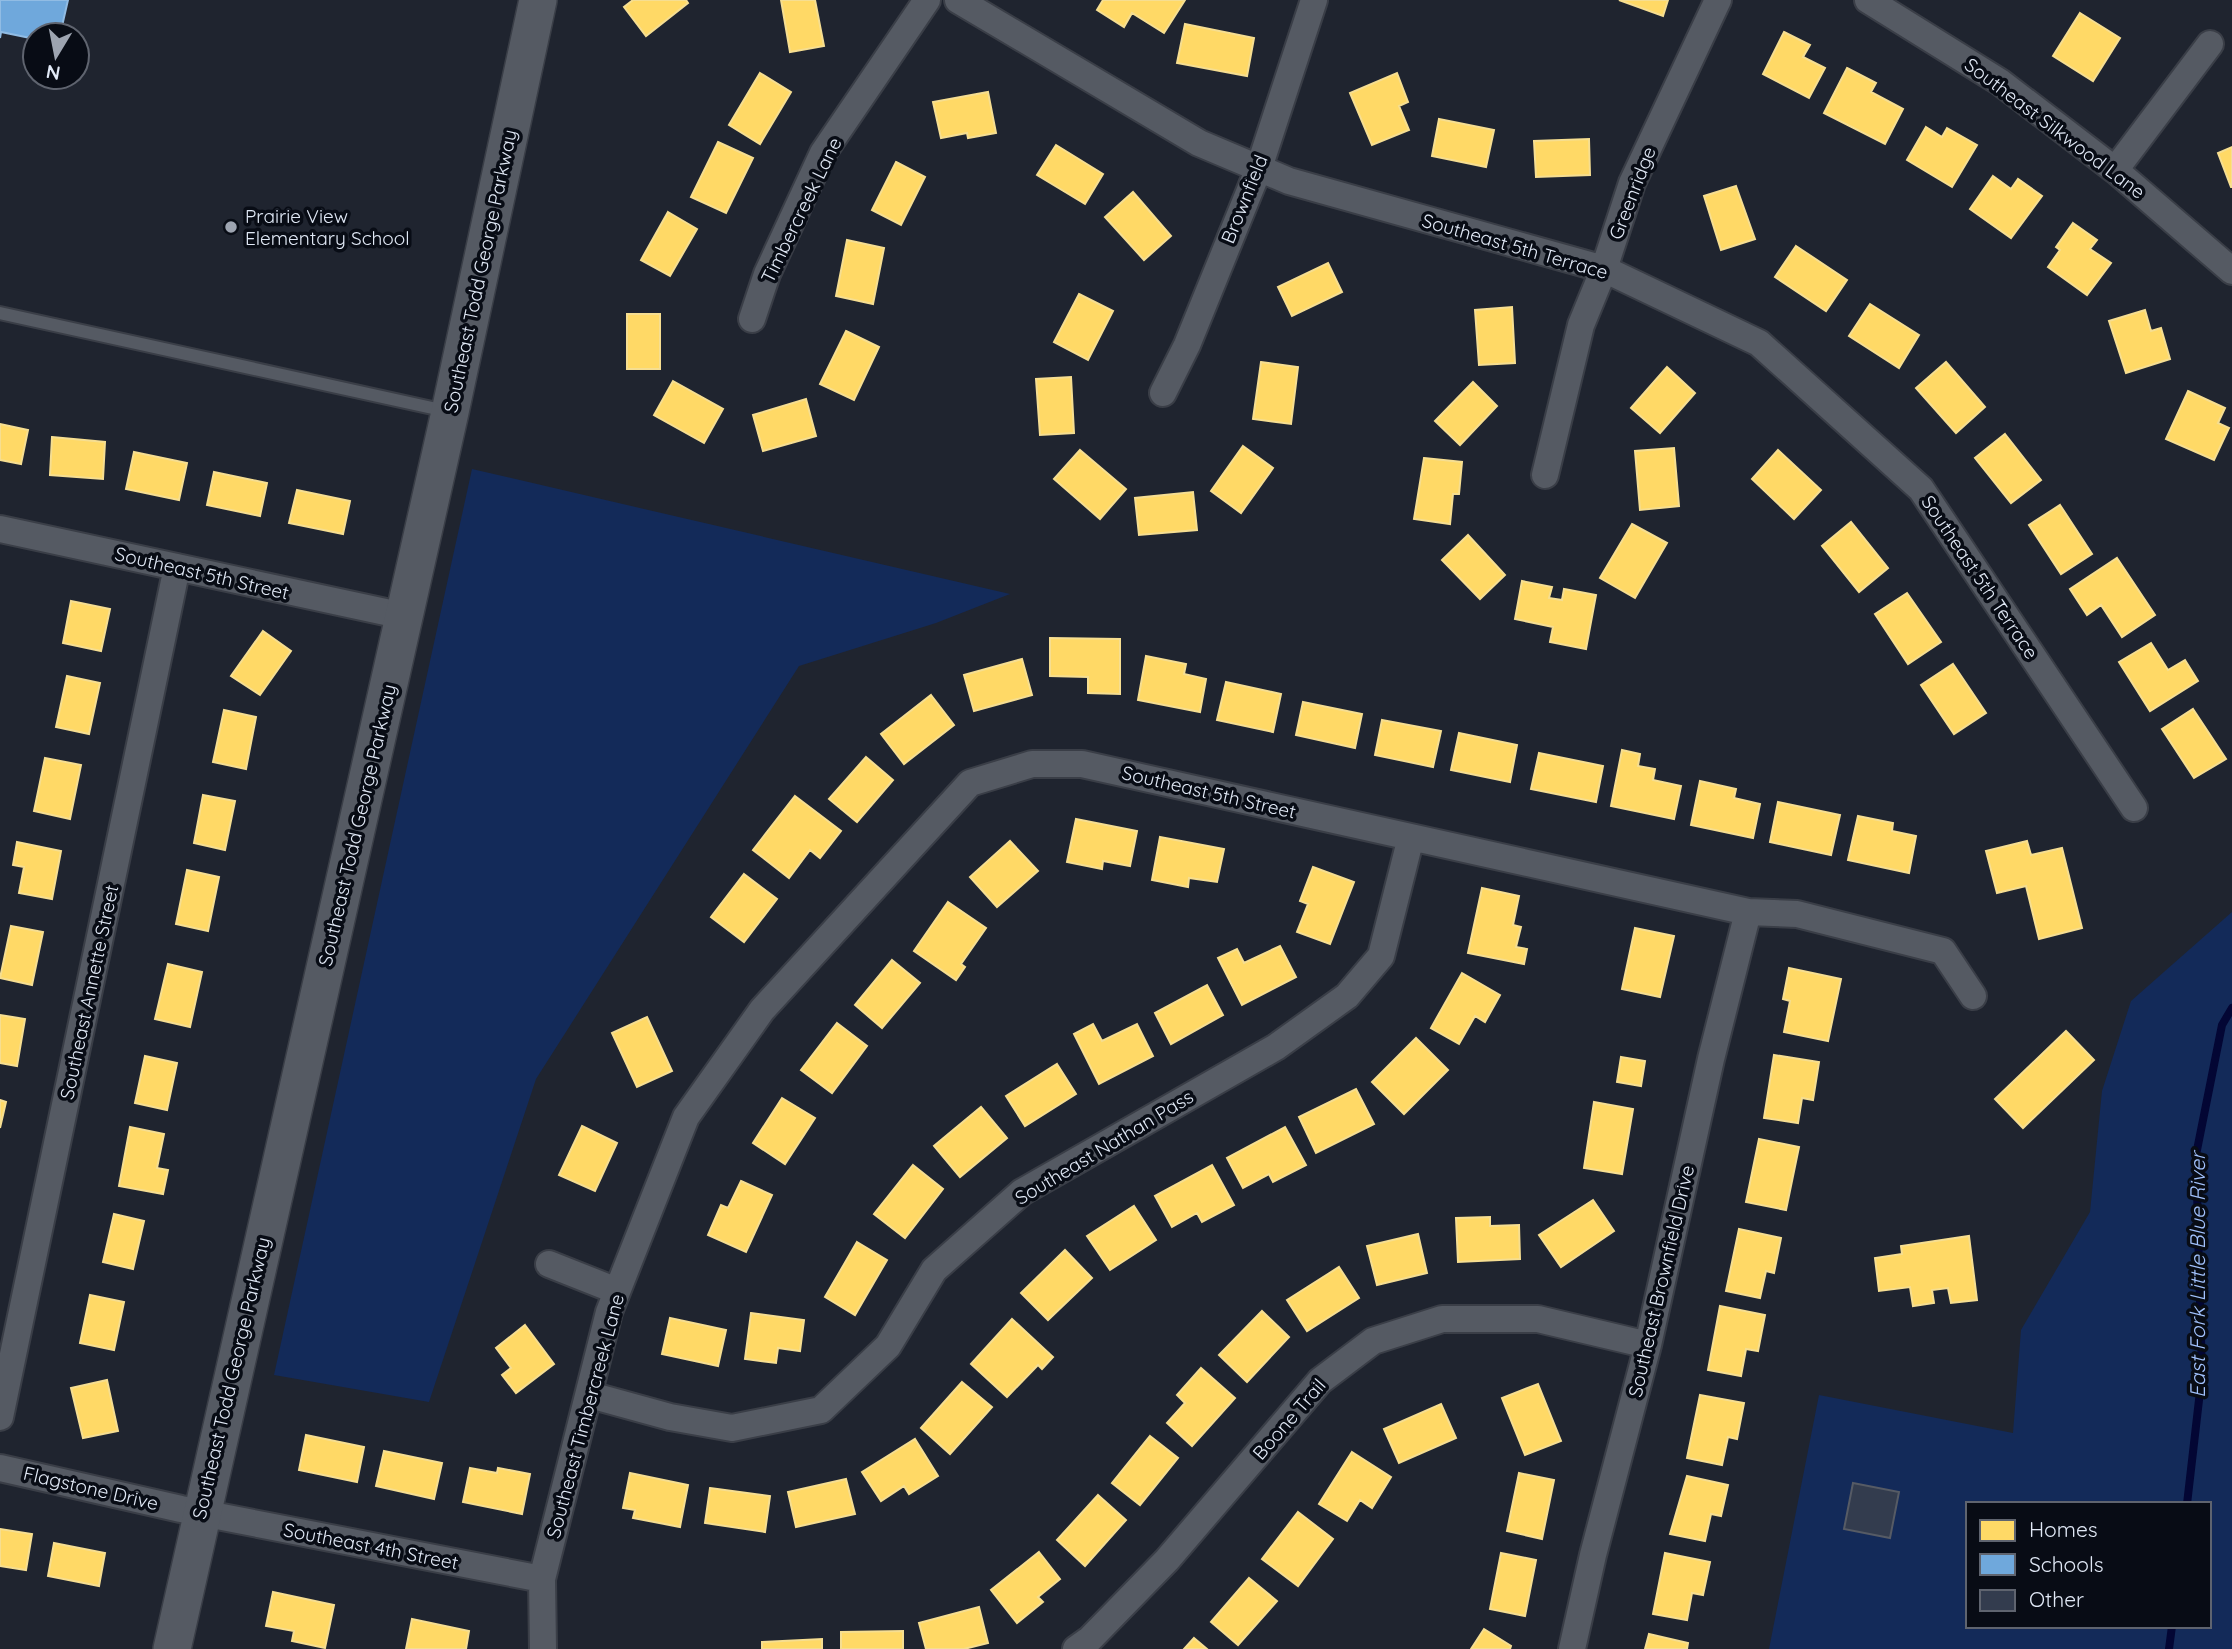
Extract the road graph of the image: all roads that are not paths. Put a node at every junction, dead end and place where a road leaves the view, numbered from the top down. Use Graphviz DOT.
graph roads {
  1 [pos="538,0"];
  2 [pos="927,0"];
  3 [pos="958,0"];
  4 [pos="1314,0"];
  5 [pos="1718,0"];
  6 [pos="1868,0"];
  7 [pos="2210,44"];
  8 [pos="1259,168"];
  9 [pos="2115,170"];
  10 [pos="1604,269"];
  11 [pos="2232,271"];
  12 [pos="0,313"];
  13 [pos="752,319"];
  14 [pos="1163,393"];
  15 [pos="450,412"];
  16 [pos="1545,475"];
  17 [pos="0,529"];
  18 [pos="177,567"];
  19 [pos="404,616"];
  20 [pos="2134,808"];
  21 [pos="1411,837"];
  22 [pos="1748,912"];
  23 [pos="1973,996"];
  24 [pos="762,1010"];
  25 [pos="549,1264"];
  26 [pos="617,1291"];
  27 [pos="1648,1345"];
  28 [pos="590,1395"];
  29 [pos="0,1417"];
  30 [pos="0,1468"];
  31 [pos="191,1511"];
  32 [pos="542,1579"];
  33 [pos="172,1649"];
  34 [pos="543,1649"];
  35 [pos="1076,1649"];
  36 [pos="1572,1649"];
  1 -- 15 [label="main road, Southeast Todd George Parkway"];
  2 -- 13 [label="street, Timbercreek Lane"];
  3 -- 8 [label="street, Southeast 5th Terrace"];
  4 -- 8 [label="street, Brownfield"];
  5 -- 10 [label="street, Greenridge"];
  6 -- 9 [label="street, Southeast Silkwood Lane"];
  7 -- 9 [label="street"];
  8 -- 10 [label="street, Southeast 5th Terrace"];
  8 -- 14 [label="street, Brownfield"];
  9 -- 11 [label="street, Southeast Silkwood Lane"];
  10 -- 16 [label="street, Greenridge"];
  10 -- 20 [label="street, Southeast 5th Terrace"];
  12 -- 15 [label="lane"];
  15 -- 19 [label="main road, Southeast Todd George Parkway"];
  17 -- 18 [label="street, Southeast 5th Street"];
  18 -- 19 [label="street, Southeast 5th Street"];
  18 -- 29 [label="street, Southeast Annette Street"];
  19 -- 31 [label="main road, Southeast Todd George Parkway"];
  21 -- 22 [label="street, Southeast 5th Street"];
  21 -- 24 [label="street, Southeast 5th Street"];
  21 -- 28 [label="street, Southeast Nathan Pass"];
  22 -- 23 [label="street, Southeast 5th Street"];
  22 -- 27 [label="street, Southeast Brownfield Drive"];
  24 -- 26 [label="street, Southeast Timbercreek Lane"];
  25 -- 26 [label="street"];
  26 -- 28 [label="street, Southeast Timbercreek Lane"];
  27 -- 35 [label="street, Boone Trail"];
  27 -- 36 [label="street, Southeast Brownfield Drive"];
  28 -- 32 [label="street, Southeast Timbercreek Lane"];
  30 -- 31 [label="street, Flagstone Drive"];
  31 -- 32 [label="street, Southeast 4th Street"];
  31 -- 33 [label="main road, Southeast Todd George Parkway"];
  32 -- 34 [label="street, Southeast Timbercreek Lane"];
}
